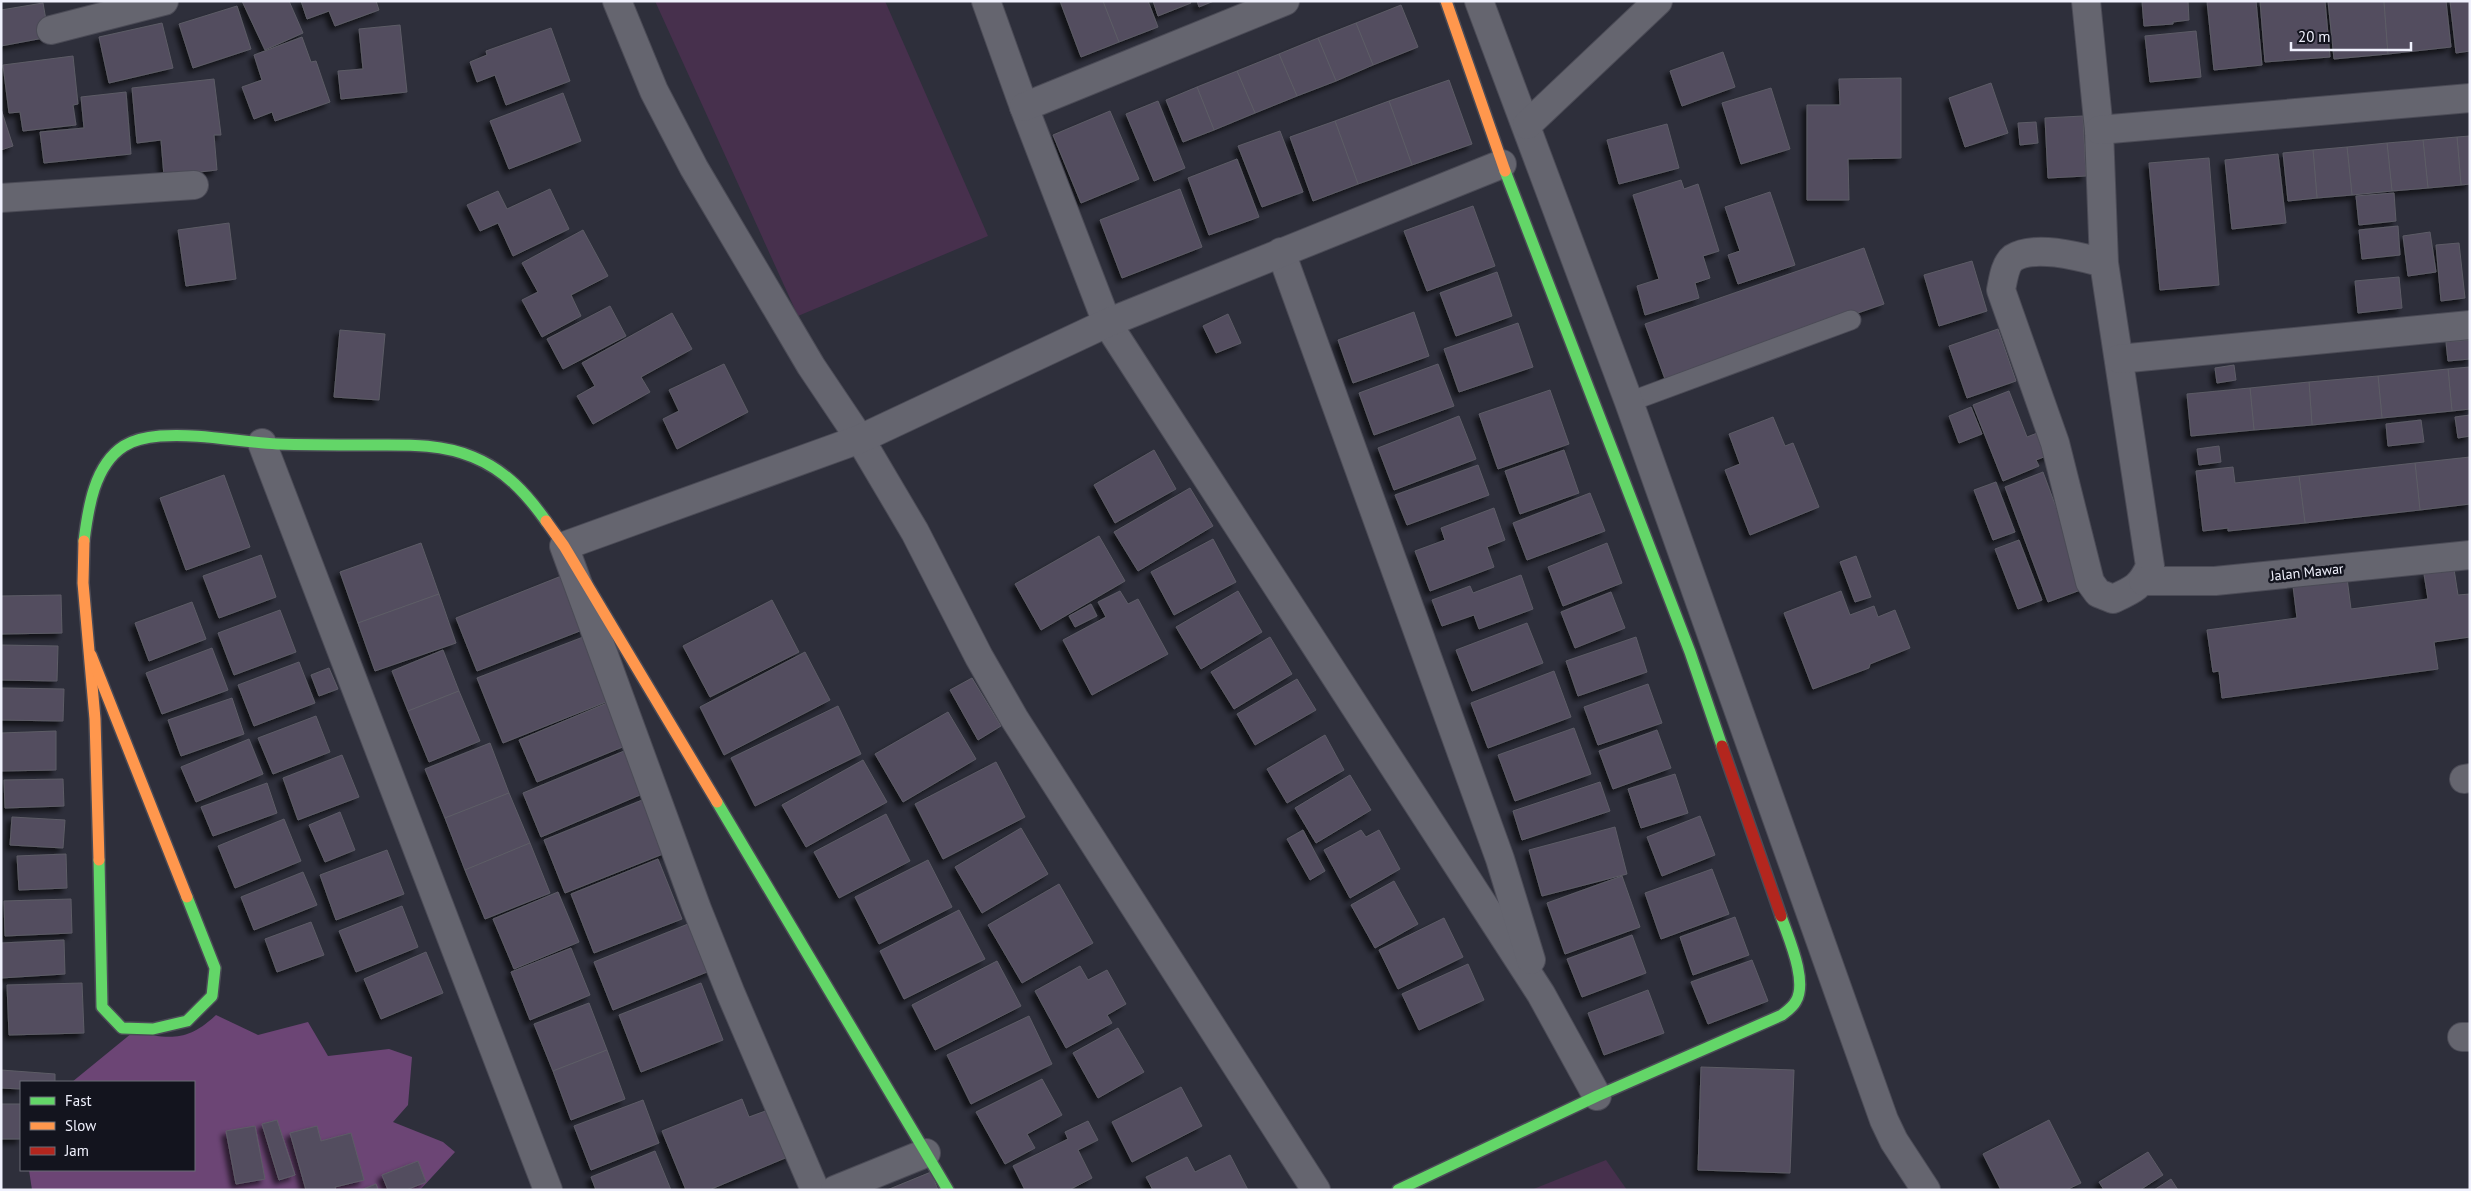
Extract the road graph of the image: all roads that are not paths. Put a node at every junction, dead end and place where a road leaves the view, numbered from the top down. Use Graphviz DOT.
graph roads {
  1 [pos="164,1"];
  2 [pos="617,1"];
  3 [pos="986,1"];
  4 [pos="1285,1"];
  5 [pos="1446,1"];
  6 [pos="1479,1"];
  7 [pos="1658,1"];
  8 [pos="2086,1"];
  9 [pos="100,9"];
  10 [pos="51,30"];
  11 [pos="2470,98"];
  12 [pos="1024,108"];
  13 [pos="1527,125"];
  14 [pos="2099,130"];
  15 [pos="1502,164"];
  16 [pos="194,185"];
  17 [pos="1,198"];
  18 [pos="1281,252"];
  19 [pos="2104,263"];
  20 [pos="1852,320"];
  21 [pos="1107,323"];
  22 [pos="2470,325"];
  23 [pos="2119,359"];
  24 [pos="1629,402"];
  25 [pos="860,439"];
  26 [pos="262,443"];
  27 [pos="564,546"];
  28 [pos="2470,555"];
  29 [pos="2144,581"];
  30 [pos="91,655"];
  31 [pos="1542,994"];
  32 [pos="1597,1096"];
  33 [pos="926,1153"];
  34 [pos="548,1190"];
  35 [pos="816,1190"];
  36 [pos="835,1190"];
  37 [pos="948,1190"];
  38 [pos="1316,1190"];
  39 [pos="1398,1190"];
  40 [pos="1926,1190"];
  1 -- 9 [label="street"];
  2 -- 25 [label="street"];
  3 -- 12 [label="street"];
  4 -- 12 [label="street"];
  5 -- 15 [label="street"];
  6 -- 13 [label="street"];
  7 -- 13 [label="street"];
  8 -- 14 [label="street"];
  9 -- 10 [label="street"];
  11 -- 14 [label="street"];
  12 -- 21 [label="street"];
  13 -- 24 [label="street"];
  14 -- 19 [label="street"];
  15 -- 18 [label="street"];
  15 -- 32 [label="street"];
  16 -- 17 [label="street"];
  18 -- 21 [label="street"];
  18 -- 31 [label="street"];
  19 -- 23 [label="street"];
  19 -- 29 [label="street"];
  20 -- 24 [label="lane"];
  21 -- 25 [label="street"];
  21 -- 31 [label="street"];
  22 -- 23 [label="street"];
  23 -- 29 [label="street"];
  24 -- 40 [label="street"];
  25 -- 27 [label="street"];
  25 -- 38 [label="street"];
  26 -- 27 [label="street"];
  26 -- 30 [label="street"];
  26 -- 34 [label="street"];
  27 -- 33 [label="street"];
  27 -- 35 [label="street"];
  28 -- 29 [label="street, Jalan Mawar"];
  30 -- 30 [label="street"];
  31 -- 32 [label="street"];
  32 -- 39 [label="street"];
  33 -- 36 [label="street"];
  33 -- 37 [label="street"];
}
